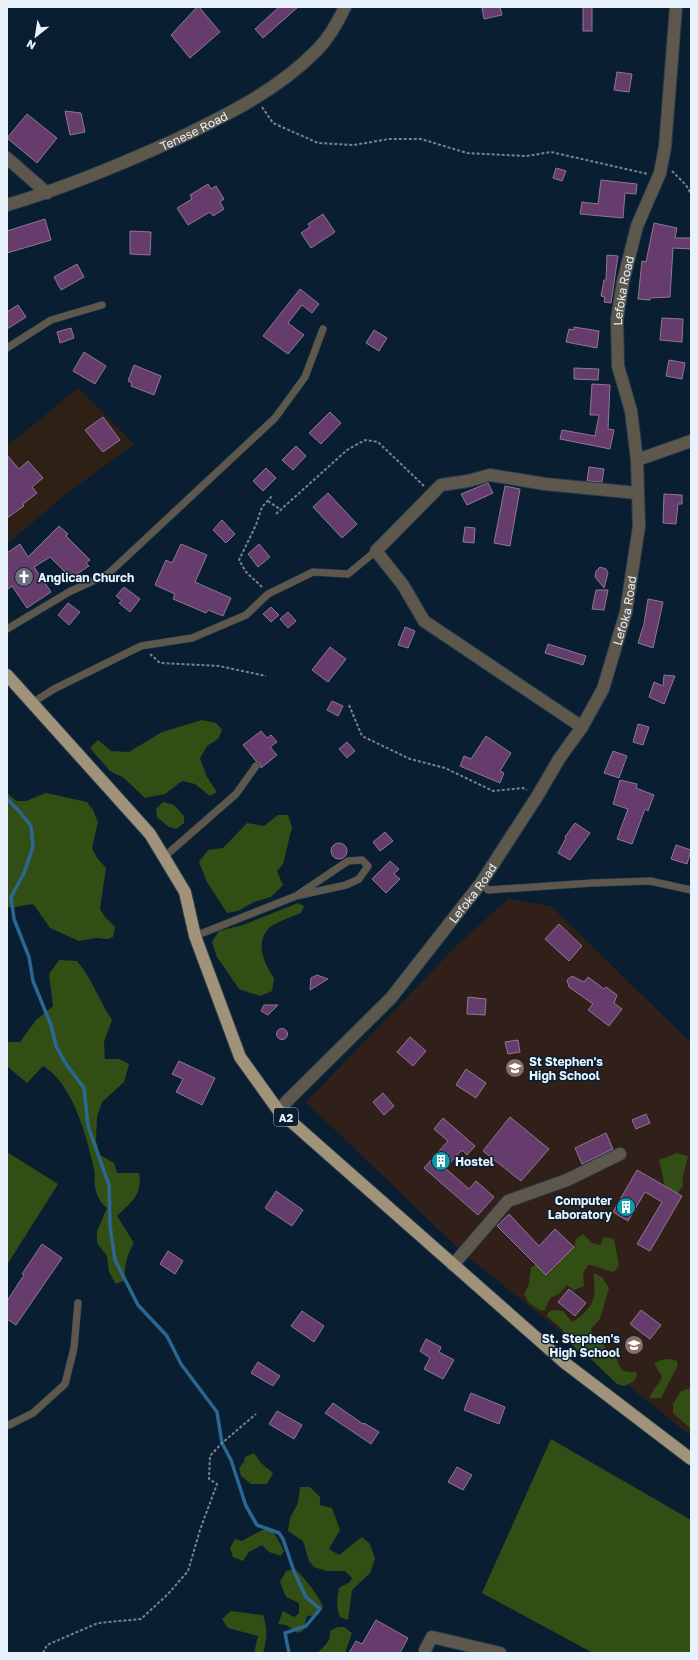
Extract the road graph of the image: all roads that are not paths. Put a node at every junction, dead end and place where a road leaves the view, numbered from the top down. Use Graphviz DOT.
graph roads {
  1 [pos="346,7"];
  2 [pos="676,7"];
  3 [pos="7,158"];
  4 [pos="47,193"];
  5 [pos="7,205"];
  6 [pos="102,305"];
  7 [pos="323,329"];
  8 [pos="7,348"];
  9 [pos="691,441"];
  10 [pos="637,460"];
  11 [pos="637,493"];
  12 [pos="376,551"];
  13 [pos="7,629"];
  14 [pos="7,675"];
  15 [pos="32,703"];
  16 [pos="582,727"];
  17 [pos="256,766"];
  18 [pos="164,857"];
  19 [pos="481,883"];
  20 [pos="691,890"];
  21 [pos="296,896"];
  22 [pos="195,936"];
  23 [pos="278,1110"];
  24 [pos="620,1154"];
  25 [pos="453,1265"];
  26 [pos="78,1303"];
  27 [pos="7,1424"];
  28 [pos="691,1459"];
  29 [pos="425,1650"];
  30 [pos="500,1653"];
  1 -- 4 [label="street, Tenese Road"];
  2 -- 10 [label="street, Lefoka Road"];
  3 -- 4 [label="street"];
  4 -- 5 [label="street, Tenese Road"];
  6 -- 8 [label="lane"];
  7 -- 13 [label="lane"];
  9 -- 10 [label="street"];
  10 -- 11 [label="street, Lefoka Road"];
  11 -- 12 [label="street"];
  11 -- 16 [label="street, Lefoka Road"];
  12 -- 15 [label="lane"];
  12 -- 16 [label="street"];
  14 -- 15 [label="main road, A2"];
  15 -- 18 [label="main road, A2"];
  16 -- 19 [label="street, Lefoka Road"];
  17 -- 18 [label="lane"];
  18 -- 22 [label="main road, A2"];
  19 -- 20 [label="lane"];
  19 -- 23 [label="street, Lefoka Road"];
  21 -- 21 [label="lane"];
  21 -- 22 [label="lane"];
  22 -- 23 [label="main road, A2"];
  23 -- 25 [label="main road, A2"];
  24 -- 25 [label="street"];
  25 -- 28 [label="main road, A2"];
  26 -- 27 [label="lane"];
  29 -- 30 [label="street"];
}
